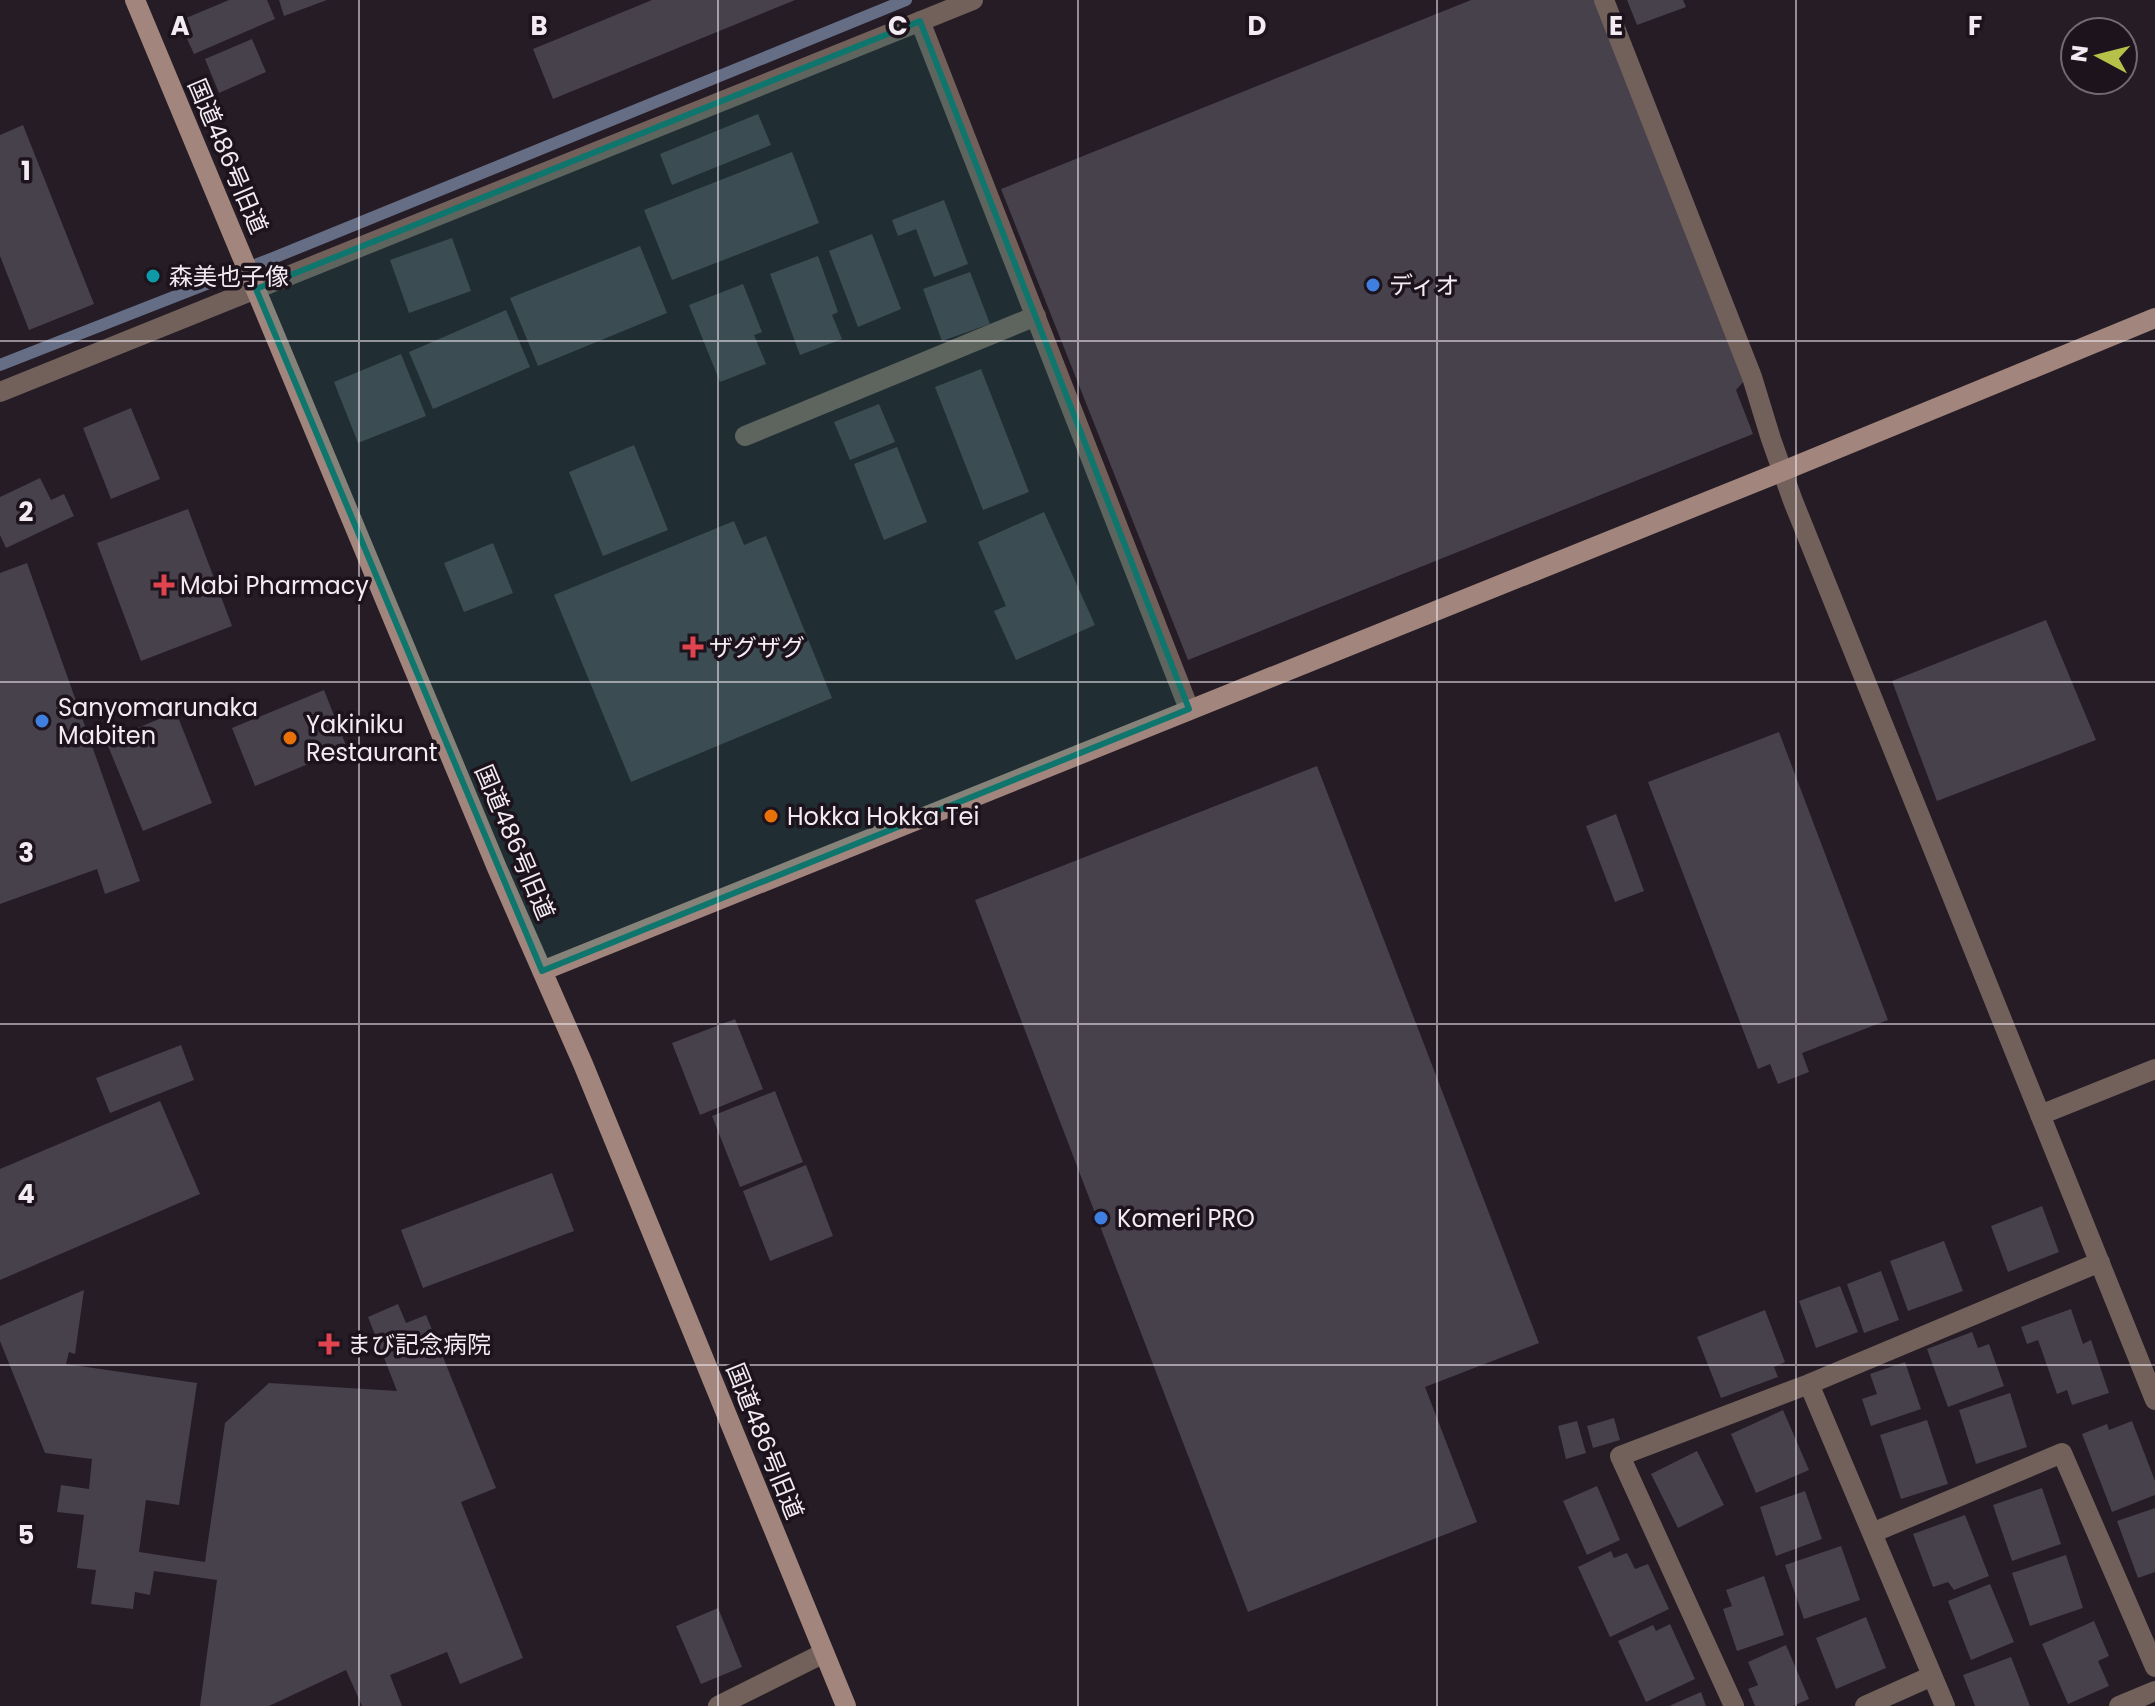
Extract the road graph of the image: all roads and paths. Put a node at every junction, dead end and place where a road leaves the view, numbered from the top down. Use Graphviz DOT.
graph roads {
  1 [pos="135,0"];
  2 [pos="973,0"];
  3 [pos="1604,0"];
  4 [pos="920,21"];
  5 [pos="253,284"];
  6 [pos="1036,316"];
  7 [pos="2155,318"];
  8 [pos="0,392"];
  9 [pos="745,436"];
  10 [pos="1783,471"];
  11 [pos="1189,709"];
  12 [pos="542,971"];
  13 [pos="2155,1069"];
  14 [pos="2040,1115"];
  15 [pos="2100,1262"];
  16 [pos="1809,1384"];
  17 [pos="2155,1400"];
  18 [pos="1872,1533"];
  19 [pos="824,1653"];
  20 [pos="2155,1667"];
  21 [pos="1932,1676"];
  22 [pos="2155,1691"];
  23 [pos="718,1706"];
  24 [pos="846,1706"];
  25 [pos="1734,1706"];
  26 [pos="1865,1706"];
  27 [pos="1945,1706"];
  28 [pos="2119,1706"];
  1 -- 5 [label="street, 国道486号旧道"];
  2 -- 4 [label="street"];
  3 -- 10 [label="street"];
  4 -- 5 [label="street"];
  4 -- 6 [label="street"];
  5 -- 8 [label="street"];
  5 -- 12 [label="street, 国道486号旧道"];
  6 -- 9 [label="street"];
  6 -- 11 [label="street"];
  7 -- 10 [label="street"];
  10 -- 11 [label="street"];
  10 -- 14 [label="street"];
  11 -- 12 [label="street"];
  12 -- 19 [label="street, 国道486号旧道"];
  13 -- 14 [label="street"];
  14 -- 15 [label="street"];
  15 -- 16 [label="street"];
  15 -- 17 [label="street"];
  16 -- 18 [label="street"];
  16 -- 25 [label="street"];
  18 -- 20 [label="street"];
  18 -- 21 [label="street"];
  19 -- 23 [label="street"];
  19 -- 24 [label="street, 国道486号旧道"];
  21 -- 26 [label="street"];
  21 -- 27 [label="street"];
  22 -- 28 [label="street"];
}
